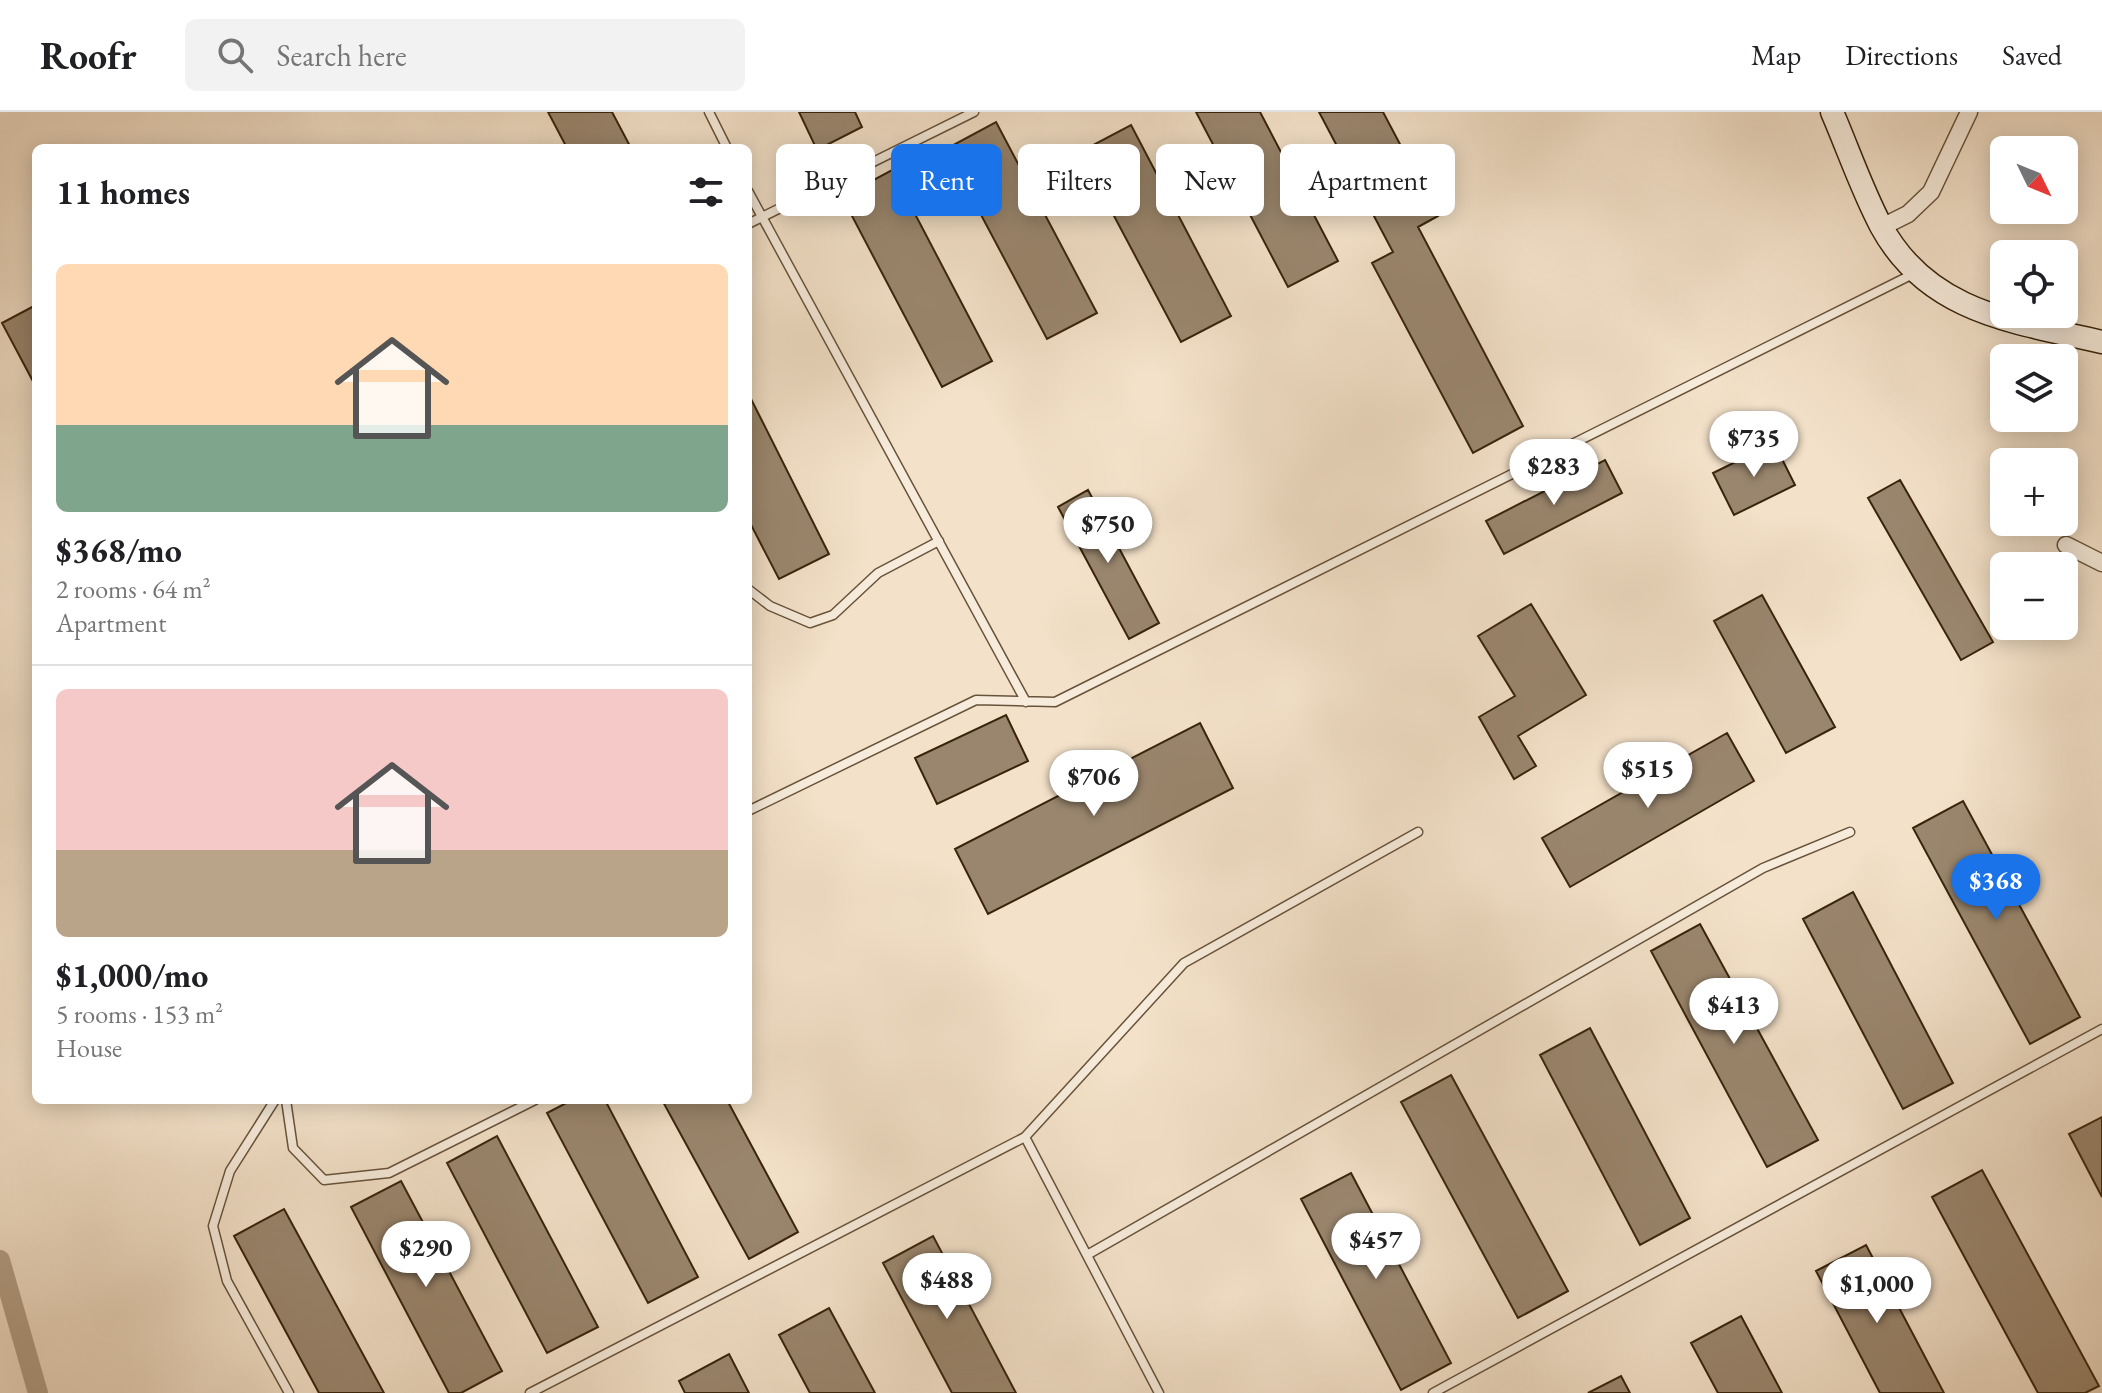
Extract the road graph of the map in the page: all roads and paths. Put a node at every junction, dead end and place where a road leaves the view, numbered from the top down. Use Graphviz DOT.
graph roads {
  1 [pos="709,112"];
  2 [pos="974,112"];
  3 [pos="1832,112"];
  4 [pos="1969,112"];
  5 [pos="725,144"];
  6 [pos="752,199"];
  7 [pos="761,217"];
  8 [pos="752,222"];
  9 [pos="1882,227"];
  10 [pos="1916,272"];
  11 [pos="2102,342"];
  12 [pos="939,541"];
  13 [pos="2066,545"];
  14 [pos="2102,563"];
  15 [pos="752,592"];
  16 [pos="1026,702"];
  17 [pos="752,809"];
  18 [pos="1418,832"];
  19 [pos="1850,832"];
  20 [pos="2102,1029"];
  21 [pos="272,1104"];
  22 [pos="287,1104"];
  23 [pos="527,1104"];
  24 [pos="1025,1137"];
  25 [pos="1087,1255"];
  26 [pos="289,1393"];
  27 [pos="530,1393"];
  28 [pos="1159,1393"];
  29 [pos="1433,1393"];
  1 -- 5 [label="lane"];
  2 -- 7 [label="lane"];
  3 -- 9 [label="street"];
  4 -- 9 [label="street"];
  6 -- 7 [label="lane"];
  7 -- 8 [label="lane"];
  7 -- 12 [label="lane"];
  9 -- 10 [label="street"];
  10 -- 11 [label="street"];
  10 -- 16 [label="lane"];
  12 -- 15 [label="lane"];
  12 -- 16 [label="lane"];
  13 -- 14 [label="street"];
  16 -- 17 [label="lane"];
  18 -- 24 [label="lane"];
  19 -- 25 [label="lane"];
  20 -- 29 [label="lane"];
  21 -- 26 [label="lane"];
  22 -- 23 [label="lane"];
  24 -- 25 [label="lane"];
  24 -- 27 [label="lane"];
  25 -- 28 [label="lane"];
}
